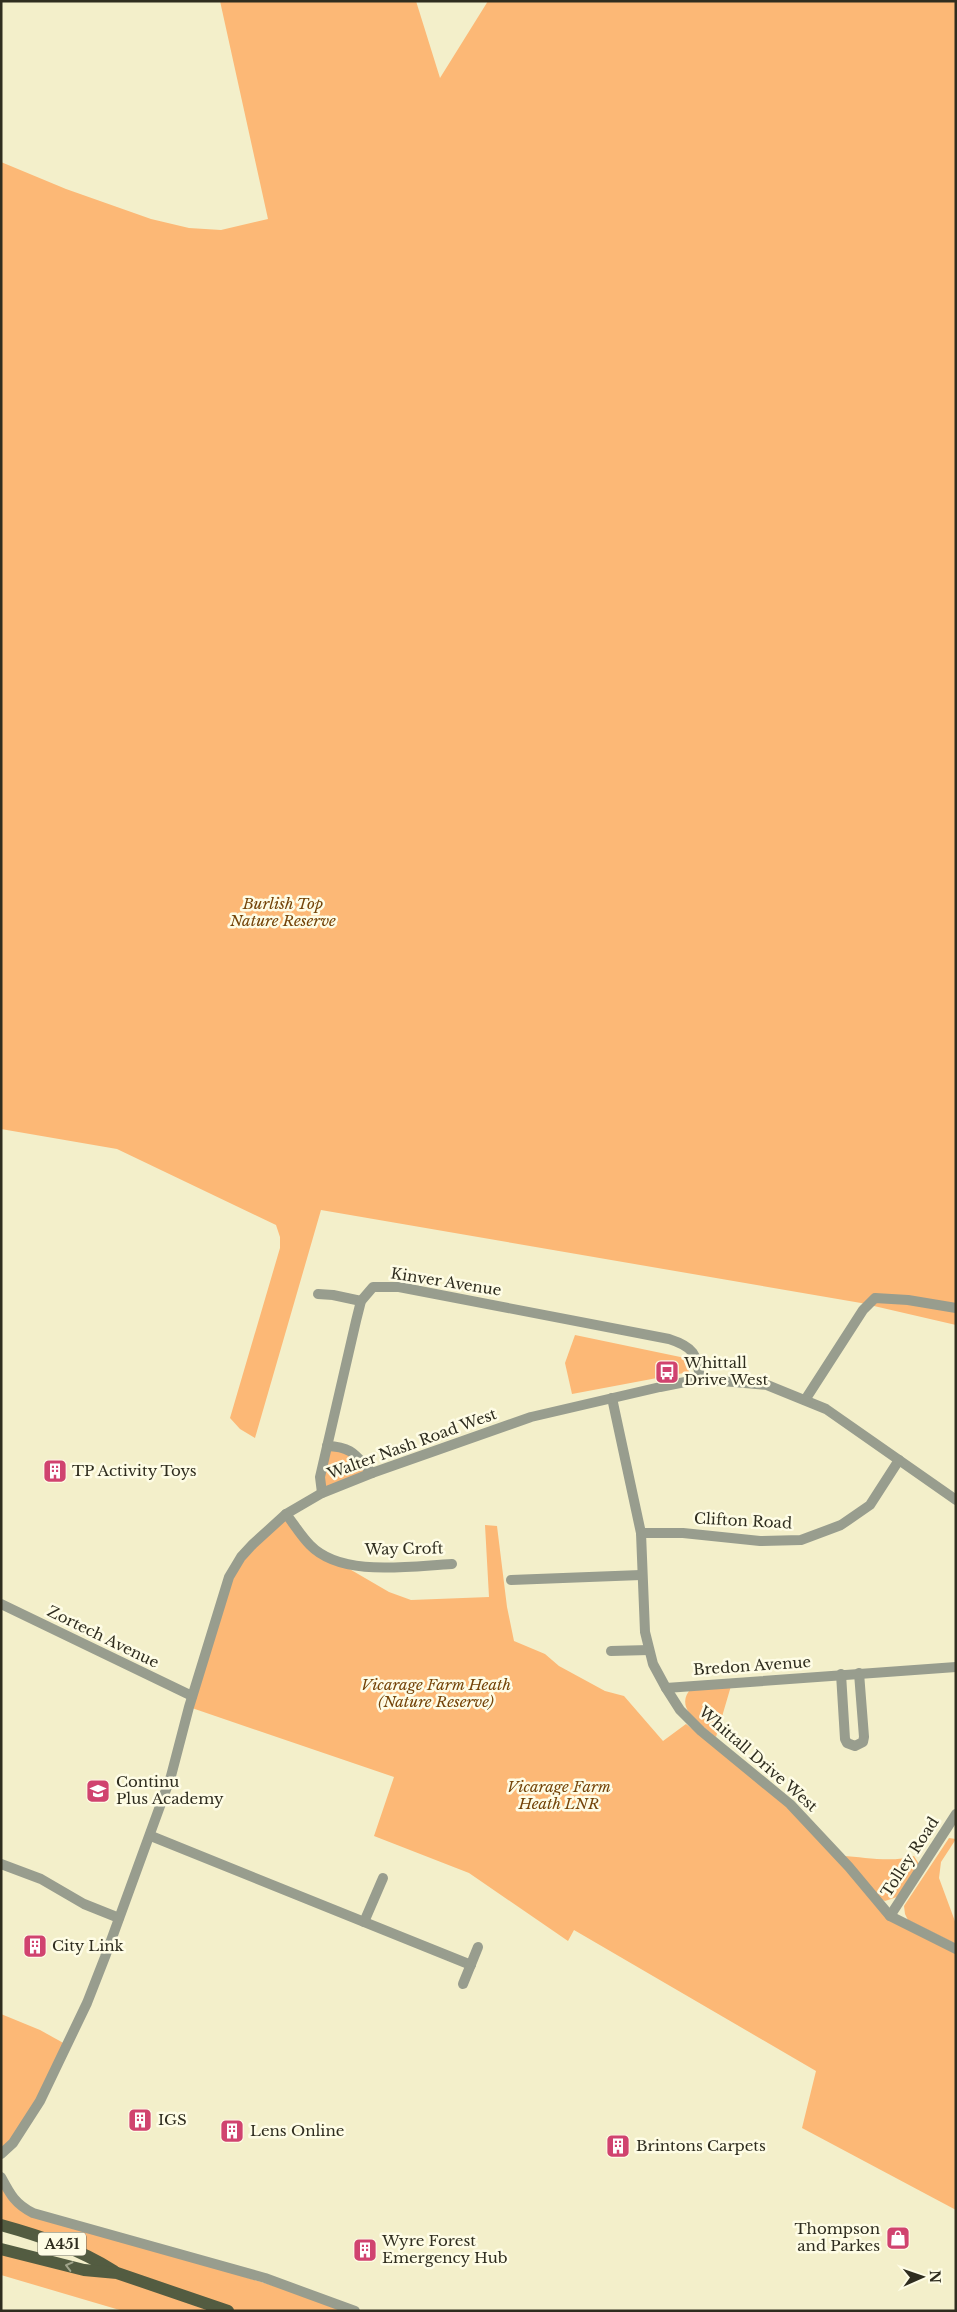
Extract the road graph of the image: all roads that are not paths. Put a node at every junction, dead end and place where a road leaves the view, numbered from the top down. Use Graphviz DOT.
graph roads {
  1 [pos="318,1294"];
  2 [pos="361,1301"];
  3 [pos="956,1308"];
  4 [pos="700,1379"];
  5 [pos="612,1398"];
  6 [pos="805,1400"];
  7 [pos="327,1446"];
  8 [pos="899,1460"];
  9 [pos="372,1473"];
  10 [pos="322,1493"];
  11 [pos="956,1500"];
  12 [pos="286,1514"];
  13 [pos="641,1533"];
  14 [pos="452,1564"];
  15 [pos="642,1575"];
  16 [pos="512,1580"];
  17 [pos="1,1604"];
  18 [pos="649,1650"];
  19 [pos="611,1651"];
  20 [pos="956,1667"];
  21 [pos="859,1673"];
  22 [pos="841,1674"];
  23 [pos="666,1688"];
  24 [pos="192,1696"];
  25 [pos="956,1814"];
  26 [pos="151,1836"];
  27 [pos="1,1864"];
  28 [pos="383,1878"];
  29 [pos="890,1916"];
  30 [pos="119,1918"];
  31 [pos="364,1922"];
  32 [pos="478,1946"];
  33 [pos="956,1949"];
  34 [pos="471,1965"];
  35 [pos="463,1984"];
  36 [pos="1,2154"];
  37 [pos="1,2177"];
  38 [pos="1,2225"];
  39 [pos="1,2249"];
  40 [pos="117,2273"];
  41 [pos="228,2311"];
  42 [pos="355,2311"];
  1 -- 2 [label="street"];
  2 -- 4 [label="street, Kinver Avenue"];
  2 -- 7 [label="street"];
  3 -- 6 [label="street"];
  4 -- 5 [label="street, Walter Nash Road West"];
  4 -- 6 [label="street, Walter Nash Road West"];
  5 -- 9 [label="street, Walter Nash Road West"];
  5 -- 13 [label="street, Whittall Drive West"];
  6 -- 8 [label="street, Walter Nash Road West"];
  7 -- 9 [label="street"];
  7 -- 10 [label="street"];
  8 -- 11 [label="street, Walter Nash Road West"];
  8 -- 13 [label="street, Clifton Road"];
  9 -- 10 [label="street, Walter Nash Road West"];
  10 -- 12 [label="street, Walter Nash Road West"];
  12 -- 14 [label="street, Way Croft"];
  12 -- 24 [label="street, Walter Nash Road West"];
  13 -- 15 [label="street, Whittall Drive West"];
  15 -- 16 [label="street"];
  15 -- 18 [label="street, Whittall Drive West"];
  17 -- 24 [label="street, Zortech Avenue"];
  18 -- 19 [label="street"];
  18 -- 23 [label="street, Whittall Drive West"];
  20 -- 21 [label="street, Bredon Avenue"];
  21 -- 22 [label="street, Bredon Avenue"];
  21 -- 22 [label="street"];
  22 -- 23 [label="street, Bredon Avenue"];
  23 -- 29 [label="street, Whittall Drive West"];
  24 -- 26 [label="street, Walter Nash Road West"];
  25 -- 29 [label="street, Tolley Road"];
  26 -- 30 [label="street, Walter Nash Road West"];
  26 -- 31 [label="street"];
  27 -- 30 [label="street"];
  28 -- 31 [label="street"];
  29 -- 33 [label="street"];
  30 -- 36 [label="street, Walter Nash Road West"];
  31 -- 34 [label="street"];
  32 -- 34 [label="street"];
  34 -- 35 [label="street"];
  37 -- 42 [label="street"];
  38 -- 40 [label="main road, A451"];
  40 -- 39 [label="main road, A451, one-way"];
  40 -- 41 [label="main road, A451"];
}
